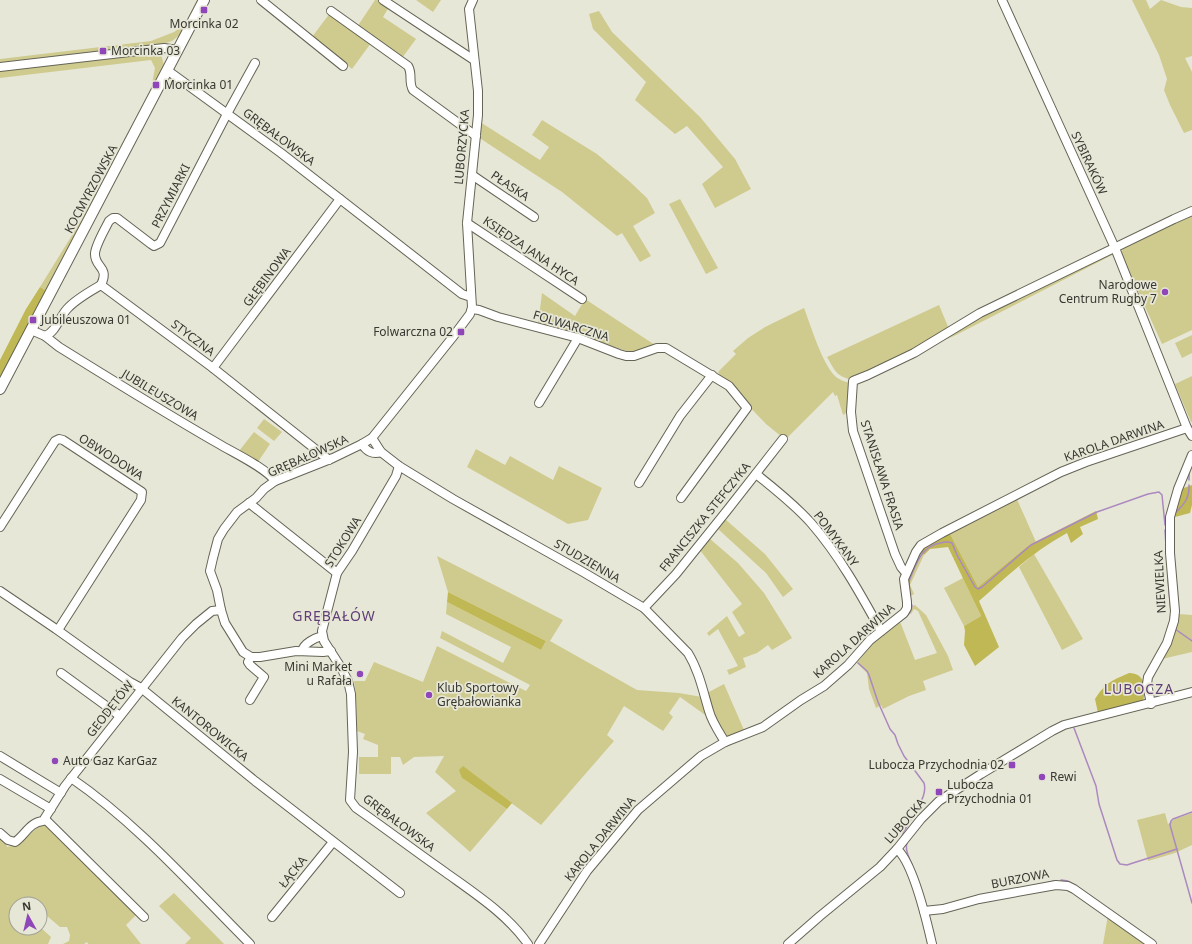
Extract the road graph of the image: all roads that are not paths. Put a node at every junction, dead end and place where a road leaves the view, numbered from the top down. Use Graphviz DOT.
graph roads {
  1 [pos="204,0"];
  2 [pos="261,0"];
  3 [pos="383,0"];
  4 [pos="473,0"];
  5 [pos="1002,0"];
  6 [pos="331,10"];
  7 [pos="178,50"];
  8 [pos="474,60"];
  9 [pos="255,63"];
  10 [pos="343,66"];
  11 [pos="0,67"];
  12 [pos="168,70"];
  13 [pos="227,113"];
  14 [pos="476,136"];
  15 [pos="472,175"];
  16 [pos="340,200"];
  17 [pos="1192,211"];
  18 [pos="534,217"];
  19 [pos="467,223"];
  20 [pos="1115,248"];
  21 [pos="101,285"];
  22 [pos="471,297"];
  23 [pos="582,299"];
  24 [pos="472,309"];
  25 [pos="31,330"];
  26 [pos="45,336"];
  27 [pos="578,338"];
  28 [pos="213,368"];
  29 [pos="712,375"];
  30 [pos="0,389"];
  31 [pos="539,403"];
  32 [pos="1187,428"];
  33 [pos="1192,436"];
  34 [pos="372,438"];
  35 [pos="783,439"];
  36 [pos="362,444"];
  37 [pos="381,452"];
  38 [pos="1192,455"];
  39 [pos="329,460"];
  40 [pos="399,466"];
  41 [pos="756,474"];
  42 [pos="275,481"];
  43 [pos="639,483"];
  44 [pos="681,498"];
  45 [pos="249,503"];
  46 [pos="0,527"];
  47 [pos="337,573"];
  48 [pos="906,573"];
  49 [pos="0,591"];
  50 [pos="644,608"];
  51 [pos="221,610"];
  52 [pos="58,630"];
  53 [pos="881,631"];
  54 [pos="322,636"];
  55 [pos="302,650"];
  56 [pos="331,651"];
  57 [pos="251,657"];
  58 [pos="61,673"];
  59 [pos="141,688"];
  60 [pos="1192,692"];
  61 [pos="250,700"];
  62 [pos="1151,704"];
  63 [pos="120,716"];
  64 [pos="725,742"];
  65 [pos="0,756"];
  66 [pos="71,778"];
  67 [pos="0,779"];
  68 [pos="60,793"];
  69 [pos="50,810"];
  70 [pos="45,819"];
  71 [pos="0,833"];
  72 [pos="333,842"];
  73 [pos="897,849"];
  74 [pos="400,893"];
  75 [pos="924,911"];
  76 [pos="144,917"];
  77 [pos="272,917"];
  78 [pos="250,944"];
  79 [pos="528,944"];
  80 [pos="539,944"];
  81 [pos="788,944"];
  82 [pos="932,944"];
  83 [pos="1152,944"];
  1 -- 7 [label="main road, KOCMYRZOWSKA"];
  2 -- 10 [label="street"];
  3 -- 8 [label="street"];
  4 -- 8 [label="street, LUBORZYCKA"];
  5 -- 20 [label="street, SYBIRAKÓW"];
  6 -- 14 [label="street"];
  7 -- 11 [label="street"];
  7 -- 12 [label="main road, KOCMYRZOWSKA"];
  8 -- 14 [label="street, LUBORZYCKA"];
  9 -- 13 [label="street, PRZYMIARKI"];
  12 -- 13 [label="street, GRĘBAŁOWSKA"];
  12 -- 25 [label="main road, KOCMYRZOWSKA"];
  13 -- 16 [label="street, GRĘBAŁOWSKA"];
  13 -- 21 [label="street, PRZYMIARKI"];
  14 -- 15 [label="street, LUBORZYCKA"];
  15 -- 18 [label="street, PŁASKA"];
  15 -- 19 [label="street, LUBORZYCKA"];
  16 -- 22 [label="street, GRĘBAŁOWSKA"];
  16 -- 28 [label="street, GŁĘBINOWA"];
  17 -- 20 [label="street"];
  19 -- 22 [label="street, LUBORZYCKA"];
  19 -- 23 [label="street, KSIĘDZA JANA HYCA"];
  20 -- 32 [label="street, SYBIRAKÓW"];
  20 -- 48 [label="street, STANISŁAWA FRASIA"];
  21 -- 26 [label="street"];
  21 -- 28 [label="street, STYCZNA"];
  22 -- 24 [label="street"];
  24 -- 27 [label="street, FOLWARCZNA"];
  24 -- 34 [label="street, GRĘBAŁOWSKA"];
  25 -- 26 [label="street, JUBILEUSZOWA"];
  25 -- 30 [label="main road, KOCMYRZOWSKA"];
  26 -- 42 [label="street, JUBILEUSZOWA"];
  27 -- 29 [label="street, FOLWARCZNA"];
  27 -- 31 [label="street"];
  28 -- 39 [label="street, STYCZNA"];
  29 -- 43 [label="street"];
  29 -- 44 [label="street, FOLWARCZNA"];
  32 -- 33 [label="street, SYBIRAKÓW"];
  32 -- 48 [label="street, KAROLA DARWINA"];
  34 -- 36 [label="street, GRĘBAŁOWSKA"];
  34 -- 37 [label="street, STUDZIENNA"];
  35 -- 41 [label="street, FRANCISZKA STEFCZYKA"];
  36 -- 37 [label="street, STUDZIENNA"];
  36 -- 39 [label="street, GRĘBAŁOWSKA"];
  37 -- 40 [label="street, STUDZIENNA"];
  38 -- 62 [label="street, NIEWIELKA"];
  39 -- 42 [label="street, GRĘBAŁOWSKA"];
  40 -- 47 [label="street, STOKOWA"];
  40 -- 50 [label="street, STUDZIENNA"];
  41 -- 50 [label="street, FRANCISZKA STEFCZYKA"];
  41 -- 53 [label="street, POMYKANY"];
  42 -- 45 [label="street, GRĘBAŁOWSKA"];
  45 -- 47 [label="street"];
  45 -- 51 [label="street, GRĘBAŁOWSKA"];
  46 -- 52 [label="street, OBWODOWA"];
  47 -- 54 [label="street, STOKOWA"];
  48 -- 53 [label="street, KAROLA DARWINA"];
  49 -- 52 [label="street, KANTOROWICKA"];
  50 -- 64 [label="street, STUDZIENNA"];
  51 -- 57 [label="street, GRĘBAŁOWSKA"];
  51 -- 59 [label="street, GEODETÓW"];
  52 -- 59 [label="street, KANTOROWICKA"];
  53 -- 64 [label="street, KAROLA DARWINA"];
  54 -- 55 [label="street"];
  54 -- 56 [label="street"];
  55 -- 56 [label="street"];
  55 -- 57 [label="street"];
  56 -- 79 [label="street, GRĘBAŁOWSKA"];
  57 -- 61 [label="street, GRĘBAŁOWSKA"];
  58 -- 63 [label="street"];
  59 -- 63 [label="street, GEODETÓW"];
  59 -- 72 [label="street, KANTOROWICKA"];
  60 -- 62 [label="street, LUBOCKA"];
  62 -- 73 [label="street, LUBOCKA"];
  63 -- 66 [label="street, GEODETÓW"];
  64 -- 80 [label="street, KAROLA DARWINA"];
  65 -- 68 [label="street"];
  66 -- 68 [label="street, GEODETÓW"];
  66 -- 78 [label="street"];
  67 -- 69 [label="street"];
  68 -- 69 [label="street, GEODETÓW"];
  69 -- 70 [label="street, GEODETÓW"];
  70 -- 71 [label="street, GEODETÓW"];
  70 -- 76 [label="street"];
  72 -- 74 [label="street, KANTOROWICKA"];
  72 -- 77 [label="street, ŁĄCKA"];
  73 -- 75 [label="street"];
  73 -- 81 [label="street, LUBOCKA"];
  75 -- 82 [label="street"];
  75 -- 83 [label="street, BURZOWA"];
}
